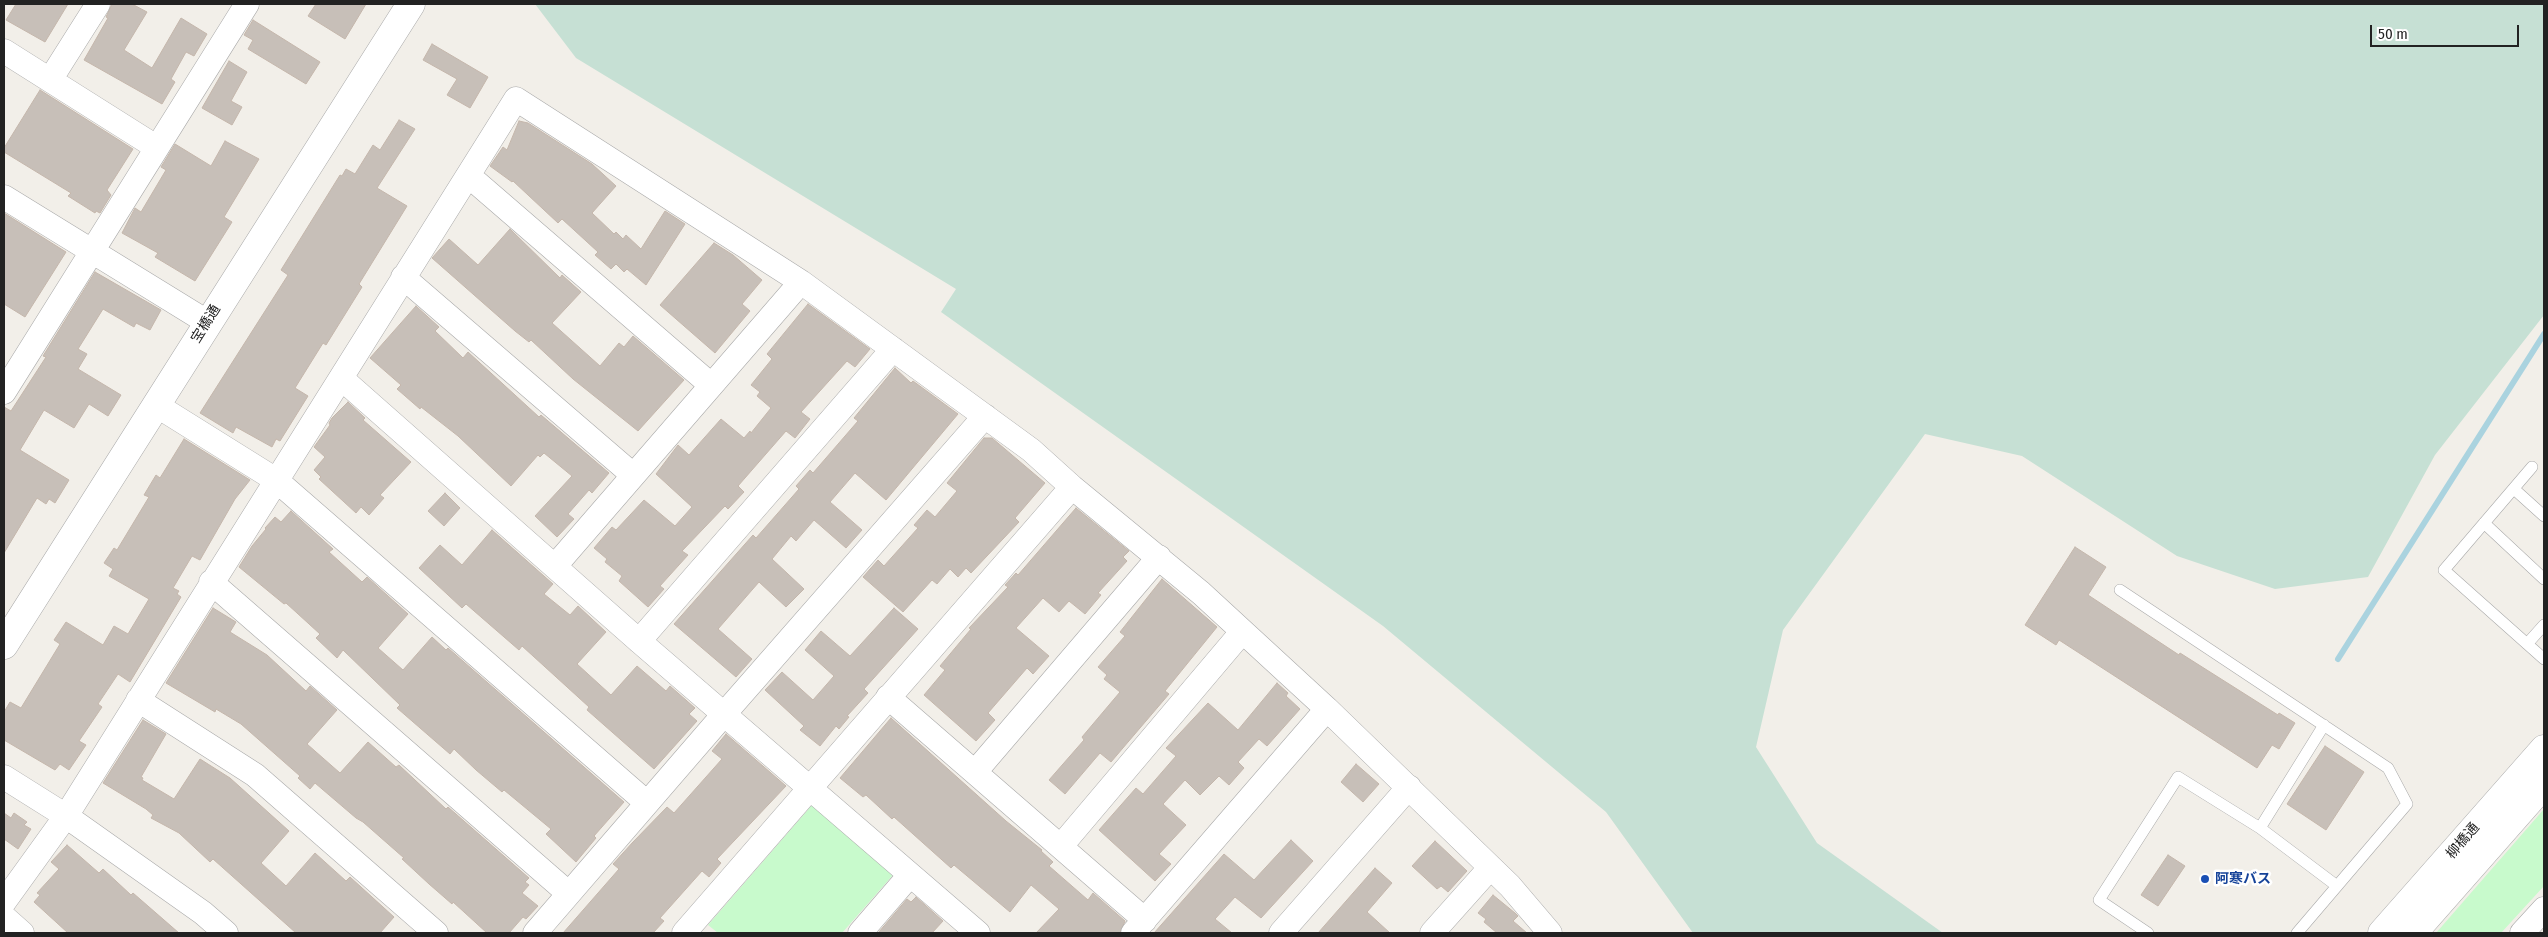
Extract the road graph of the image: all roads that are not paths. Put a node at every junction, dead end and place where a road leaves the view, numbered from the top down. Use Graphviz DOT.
graph roads {
  1 [pos="98,4"];
  2 [pos="247,4"];
  3 [pos="410,4"];
  4 [pos="4,51"];
  5 [pos="50,80"];
  6 [pos="156,147"];
  7 [pos="469,176"];
  8 [pos="4,197"];
  9 [pos="92,251"];
  10 [pos="403,277"];
  11 [pos="800,282"];
  12 [pos="207,322"];
  13 [pos="893,349"];
  14 [pos="341,378"];
  15 [pos="711,385"];
  16 [pos="4,392"];
  17 [pos="156,405"];
  18 [pos="985,416"];
  19 [pos="2532,467"];
  20 [pos="632,475"];
  21 [pos="276,480"];
  22 [pos="1072,487"];
  23 [pos="2514,489"];
  24 [pos="2544,516"];
  25 [pos="2484,523"];
  26 [pos="1160,557"];
  27 [pos="555,566"];
  28 [pos="2544,579"];
  29 [pos="211,582"];
  30 [pos="2120,590"];
  31 [pos="2544,625"];
  32 [pos="8,629"];
  33 [pos="1242,632"];
  34 [pos="640,641"];
  35 [pos="2527,644"];
  36 [pos="2544,660"];
  37 [pos="888,697"];
  38 [pos="138,700"];
  39 [pos="1327,709"];
  40 [pos="724,712"];
  41 [pos="2324,725"];
  42 [pos="2544,749"];
  43 [pos="975,772"];
  44 [pos="4,777"];
  45 [pos="2544,784"];
  46 [pos="1409,786"];
  47 [pos="810,787"];
  48 [pos="647,803"];
  49 [pos="66,816"];
  50 [pos="2260,828"];
  51 [pos="1061,846"];
  52 [pos="1490,868"];
  53 [pos="910,875"];
  54 [pos="2337,886"];
  55 [pos="568,894"];
  56 [pos="4,902"];
  57 [pos="2544,909"];
  58 [pos="4,917"];
  59 [pos="1139,926"];
  60 [pos="22,933"];
  61 [pos="226,933"];
  62 [pos="436,933"];
  63 [pos="535,933"];
  64 [pos="684,933"];
  65 [pos="860,933"];
  66 [pos="978,933"];
  67 [pos="1281,933"];
  68 [pos="1432,933"];
  69 [pos="1550,933"];
  70 [pos="2148,933"];
  71 [pos="2297,933"];
  72 [pos="2382,933"];
  73 [pos="2413,933"];
  74 [pos="2522,933"];
  1 -- 5 [label="street"];
  2 -- 6 [label="street"];
  3 -- 12 [label="street, 宝橋通"];
  4 -- 5 [label="street"];
  5 -- 6 [label="street"];
  6 -- 9 [label="street"];
  7 -- 10 [label="street"];
  7 -- 11 [label="street"];
  7 -- 15 [label="street"];
  8 -- 9 [label="street"];
  9 -- 12 [label="street"];
  9 -- 16 [label="street"];
  10 -- 14 [label="street"];
  10 -- 20 [label="street"];
  11 -- 13 [label="street"];
  11 -- 15 [label="street"];
  12 -- 17 [label="street, 宝橋通"];
  13 -- 18 [label="street"];
  13 -- 34 [label="street"];
  14 -- 21 [label="street"];
  14 -- 27 [label="street"];
  15 -- 20 [label="street"];
  17 -- 21 [label="street"];
  17 -- 32 [label="street, 宝橋通"];
  18 -- 22 [label="street"];
  18 -- 40 [label="street"];
  19 -- 23 [label="lane"];
  20 -- 27 [label="street"];
  21 -- 29 [label="street"];
  21 -- 48 [label="street"];
  22 -- 26 [label="street"];
  22 -- 37 [label="street"];
  23 -- 24 [label="lane"];
  23 -- 25 [label="lane"];
  25 -- 28 [label="lane"];
  25 -- 35 [label="lane"];
  26 -- 33 [label="street"];
  26 -- 43 [label="street"];
  27 -- 34 [label="street"];
  29 -- 38 [label="street"];
  29 -- 55 [label="street"];
  30 -- 41 [label="lane"];
  31 -- 35 [label="lane"];
  33 -- 39 [label="street"];
  33 -- 51 [label="street"];
  34 -- 40 [label="street"];
  35 -- 36 [label="lane"];
  37 -- 43 [label="street"];
  37 -- 47 [label="street"];
  38 -- 49 [label="street"];
  38 -- 62 [label="street"];
  39 -- 46 [label="street"];
  39 -- 59 [label="street"];
  40 -- 47 [label="street"];
  40 -- 48 [label="street"];
  41 -- 50 [label="lane"];
  41 -- 54 [label="lane"];
  42 -- 72 [label="street, 柳橋通"];
  43 -- 51 [label="street"];
  44 -- 49 [label="street"];
  45 -- 73 [label="street, 柳橋通"];
  46 -- 52 [label="street"];
  46 -- 67 [label="street"];
  47 -- 53 [label="street"];
  47 -- 64 [label="street"];
  48 -- 55 [label="street"];
  49 -- 56 [label="street"];
  49 -- 61 [label="street"];
  50 -- 54 [label="lane"];
  50 -- 70 [label="lane"];
  51 -- 59 [label="street"];
  52 -- 68 [label="street"];
  52 -- 69 [label="street"];
  53 -- 65 [label="street"];
  53 -- 66 [label="street"];
  54 -- 71 [label="lane"];
  55 -- 63 [label="street"];
  57 -- 74 [label="street"];
  58 -- 60 [label="street"];
}
